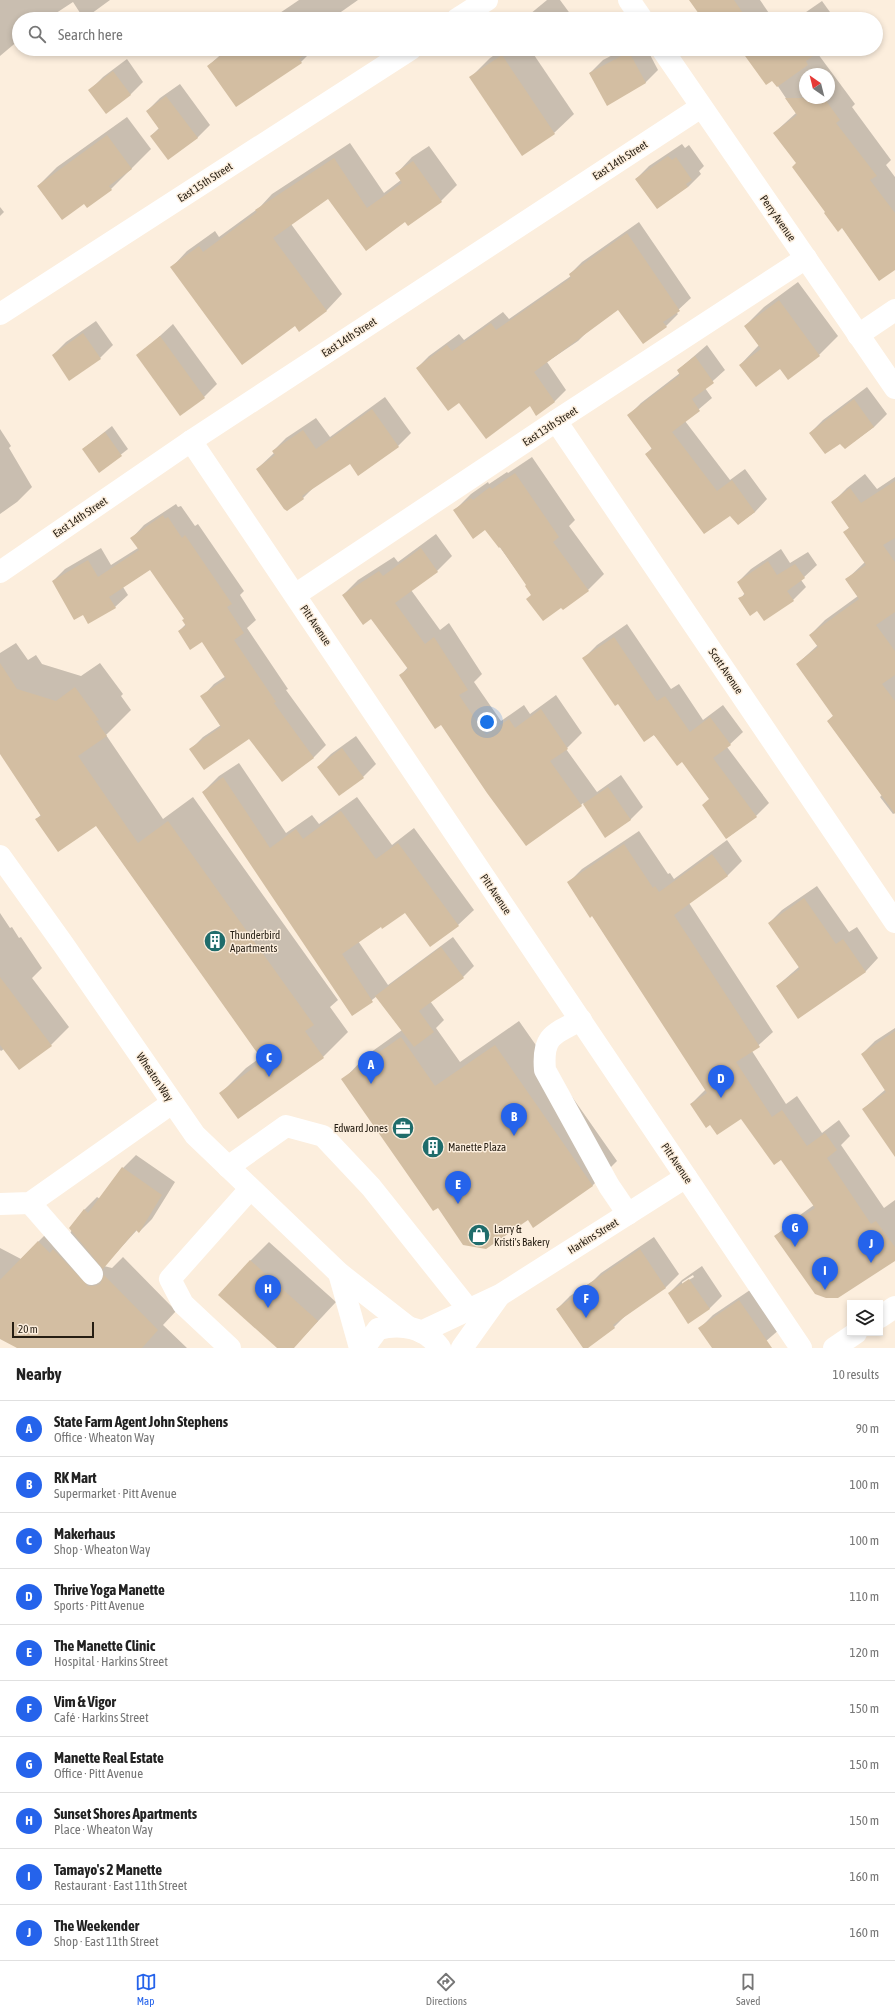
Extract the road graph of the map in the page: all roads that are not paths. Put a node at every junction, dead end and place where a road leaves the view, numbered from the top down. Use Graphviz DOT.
graph roads {
  1 [pos="487,0"];
  2 [pos="629,0"];
  3 [pos="468,12"];
  4 [pos="637,12"];
  5 [pos="400,56"];
  6 [pos="667,56"];
  7 [pos="701,107"];
  8 [pos="806,258"];
  9 [pos="895,310"];
  10 [pos="0,314"];
  11 [pos="858,335"];
  12 [pos="895,388"];
  13 [pos="556,421"];
  14 [pos="191,441"];
  15 [pos="0,572"];
  16 [pos="296,595"];
  17 [pos="0,856"];
  18 [pos="895,922"];
  19 [pos="580,1020"];
  20 [pos="172,1103"];
  21 [pos="228,1167"];
  22 [pos="686,1177"];
  23 [pos="250,1189"];
  24 [pos="30,1203"];
  25 [pos="0,1204"];
  26 [pos="628,1214"];
  27 [pos="339,1273"];
  28 [pos="92,1274"];
  29 [pos="500,1295"];
  30 [pos="895,1307"];
  31 [pos="469,1310"];
  32 [pos="883,1315"];
  33 [pos="415,1329"];
  34 [pos="852,1336"];
  35 [pos="230,1348"];
  36 [pos="360,1348"];
  37 [pos="364,1348"];
  38 [pos="440,1348"];
  39 [pos="462,1348"];
  40 [pos="801,1348"];
  41 [pos="834,1348"];
  1 -- 3 [label="street"];
  2 -- 4 [label="street"];
  5 -- 10 [label="street, East 15th Street"];
  6 -- 7 [label="street, Perry Avenue"];
  7 -- 8 [label="street, Perry Avenue"];
  7 -- 14 [label="street, East 14th Street"];
  8 -- 11 [label="street, Perry Avenue"];
  8 -- 13 [label="street, East 13th Street"];
  9 -- 11 [label="street"];
  11 -- 12 [label="street, Perry Avenue"];
  13 -- 16 [label="street, East 13th Street"];
  13 -- 18 [label="street, Scott Avenue"];
  14 -- 15 [label="street, East 14th Street"];
  14 -- 16 [label="street, Pitt Avenue"];
  16 -- 19 [label="street, Pitt Avenue"];
  17 -- 20 [label="street, Wheaton Way"];
  19 -- 22 [label="street, Pitt Avenue"];
  19 -- 26 [label="street"];
  20 -- 21 [label="street, Wheaton Way"];
  20 -- 24 [label="street"];
  21 -- 23 [label="street, Wheaton Way"];
  21 -- 31 [label="street"];
  22 -- 26 [label="street, Harkins Street"];
  22 -- 40 [label="street, Pitt Avenue"];
  23 -- 27 [label="street, Wheaton Way"];
  23 -- 35 [label="street"];
  24 -- 25 [label="street"];
  24 -- 28 [label="street"];
  26 -- 29 [label="street, Harkins Street"];
  27 -- 33 [label="street, Wheaton Way"];
  27 -- 36 [label="street"];
  29 -- 31 [label="street, Harkins Street"];
  29 -- 39 [label="street, Harkins Street"];
  30 -- 32 [label="street"];
  31 -- 33 [label="street, Harkins Street"];
  33 -- 37 [label="street"];
  33 -- 38 [label="street, Wheaton Way"];
  34 -- 41 [label="street"];
}
